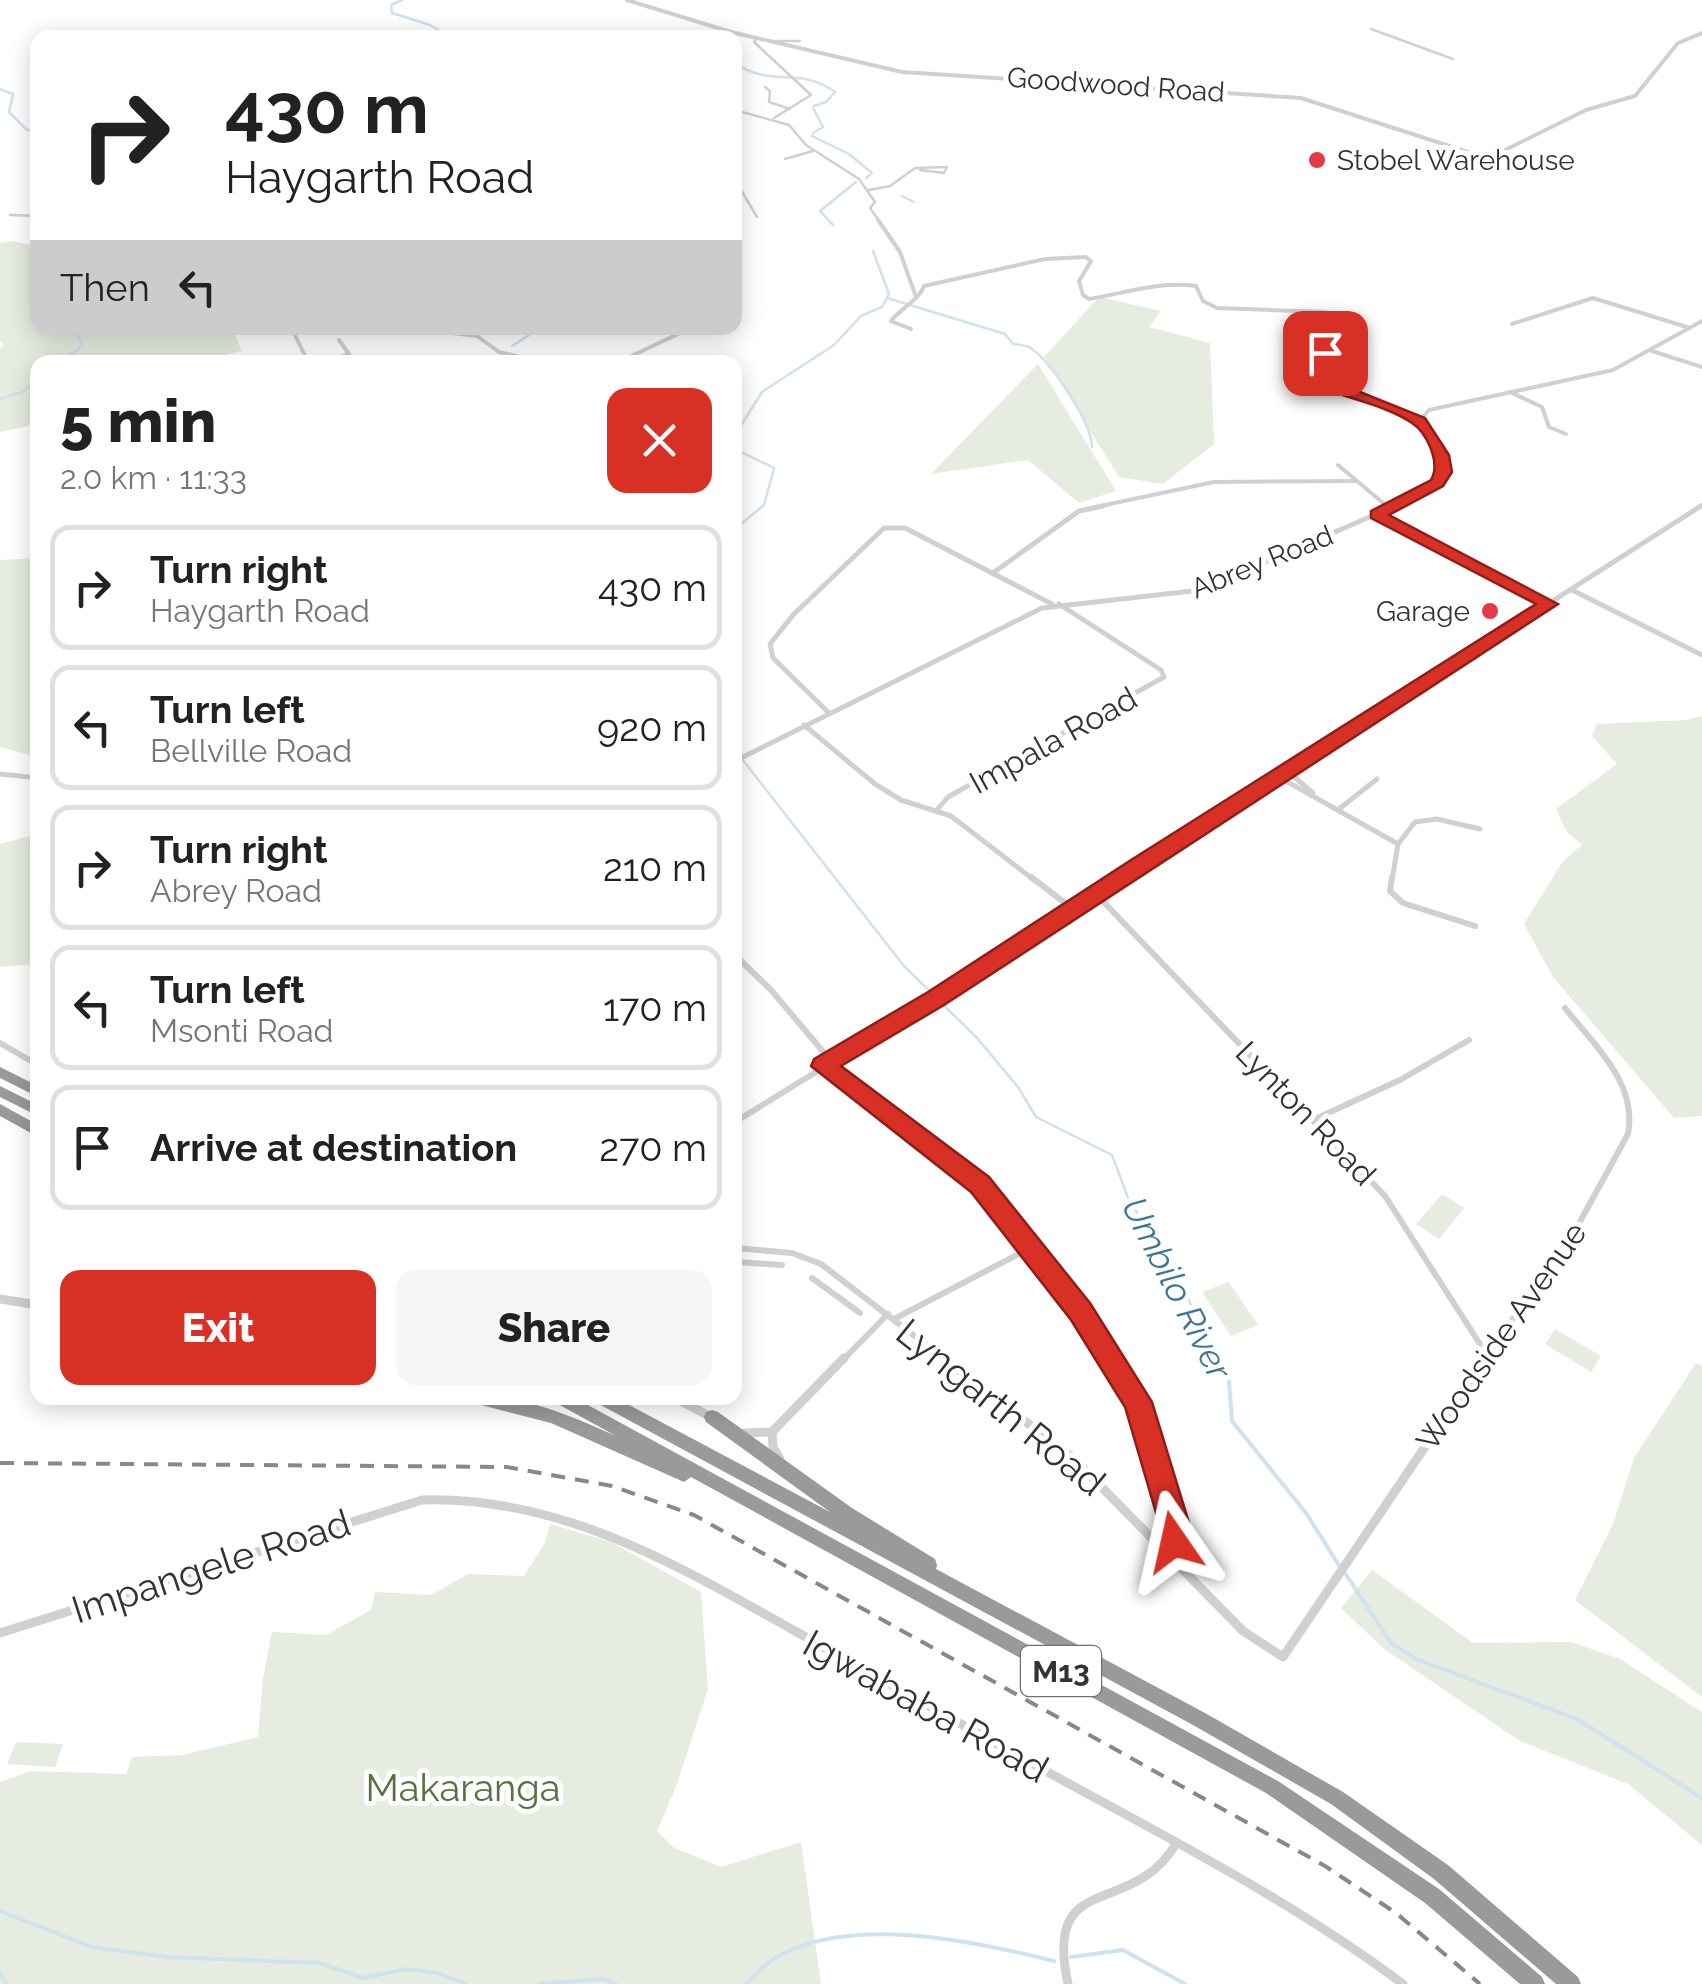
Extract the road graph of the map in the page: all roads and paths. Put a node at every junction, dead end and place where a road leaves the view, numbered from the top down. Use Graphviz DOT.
graph roads {
  1 [pos="627,0"];
  2 [pos="1372,29"];
  3 [pos="730,30"];
  4 [pos="1702,33"];
  5 [pos="742,34"];
  6 [pos="757,38"];
  7 [pos="1453,59"];
  8 [pos="765,87"];
  9 [pos="791,110"];
  10 [pos="742,112"];
  11 [pos="774,119"];
  12 [pos="814,150"];
  13 [pos="785,158"];
  14 [pos="909,170"];
  15 [pos="869,190"];
  16 [pos="742,192"];
  17 [pos="10,215"];
  18 [pos="30,216"];
  19 [pos="757,218"];
  20 [pos="916,296"];
  21 [pos="1702,322"];
  22 [pos="1512,324"];
  23 [pos="1691,328"];
  24 [pos="911,329"];
  25 [pos="469,335"];
  26 [pos="676,335"];
  27 [pos="339,340"];
  28 [pos="1651,350"];
  29 [pos="346,355"];
  30 [pos="512,355"];
  31 [pos="634,355"];
  32 [pos="1702,367"];
  33 [pos="1508,392"];
  34 [pos="1419,421"];
  35 [pos="1566,434"];
  36 [pos="1338,465"];
  37 [pos="1356,481"];
  38 [pos="1702,505"];
  39 [pos="1390,508"];
  40 [pos="1377,515"];
  41 [pos="993,572"];
  42 [pos="1571,589"];
  43 [pos="1057,604"];
  44 [pos="1549,604"];
  45 [pos="1702,655"];
  46 [pos="829,713"];
  47 [pos="804,725"];
  48 [pos="742,758"];
  49 [pos="1286,770"];
  50 [pos="0,774"];
  51 [pos="1278,776"];
  52 [pos="30,777"];
  53 [pos="1377,779"];
  54 [pos="1314,794"];
  55 [pos="1338,809"];
  56 [pos="937,810"];
  57 [pos="1480,829"];
  58 [pos="1398,844"];
  59 [pos="1096,894"];
  60 [pos="1074,909"];
  61 [pos="1475,926"];
  62 [pos="742,962"];
  63 [pos="1565,1008"];
  64 [pos="1469,1040"];
  65 [pos="0,1043"];
  66 [pos="30,1060"];
  67 [pos="827,1063"];
  68 [pos="1,1073"];
  69 [pos="30,1081"];
  70 [pos="30,1088"];
  71 [pos="0,1091"];
  72 [pos="30,1108"];
  73 [pos="0,1109"];
  74 [pos="742,1118"];
  75 [pos="1313,1120"];
  76 [pos="30,1127"];
  77 [pos="1032,1247"];
  78 [pos="742,1248"];
  79 [pos="750,1249"];
  80 [pos="742,1262"];
  81 [pos="749,1263"];
  82 [pos="782,1265"];
  83 [pos="812,1278"];
  84 [pos="854,1288"];
  85 [pos="0,1298"];
  86 [pos="843,1300"];
  87 [pos="30,1304"];
  88 [pos="860,1313"];
  89 [pos="891,1316"];
  90 [pos="1487,1355"];
  91 [pos="509,1405"];
  92 [pos="573,1405"];
  93 [pos="615,1405"];
  94 [pos="688,1405"];
  95 [pos="712,1418"];
  96 [pos="772,1432"];
  97 [pos="788,1470"];
  98 [pos="422,1500"];
  99 [pos="773,1514"];
  100 [pos="1168,1553"];
  101 [pos="1034,1630"];
  102 [pos="0,1633"];
  103 [pos="1283,1657"];
  104 [pos="1176,1844"];
  105 [pos="1068,1984"];
  106 [pos="1403,1984"];
  107 [pos="1535,1984"];
  108 [pos="1571,1984"];
  1 -- 3 [label="street, Goodwood Road"];
  2 -- 7 [label="street"];
  4 -- 6 [label="street, Goodwood Road"];
  5 -- 6 [label="street, Goodwood Road"];
  6 -- 9 [label="street"];
  8 -- 9 [label="street"];
  9 -- 11 [label="street"];
  10 -- 11 [label="street"];
  11 -- 12 [label="street"];
  12 -- 13 [label="street"];
  12 -- 15 [label="street"];
  14 -- 14 [label="street"];
  14 -- 15 [label="street"];
  15 -- 20 [label="street"];
  16 -- 19 [label="street"];
  17 -- 18 [label="street"];
  20 -- 24 [label="street"];
  20 -- 34 [label="street"];
  21 -- 23 [label="street"];
  22 -- 23 [label="street"];
  23 -- 28 [label="street"];
  25 -- 30 [label="street"];
  26 -- 31 [label="street"];
  27 -- 29 [label="street"];
  28 -- 32 [label="street"];
  28 -- 33 [label="street"];
  33 -- 34 [label="street"];
  33 -- 35 [label="street"];
  34 -- 39 [label="street, Abrey Road"];
  36 -- 37 [label="street"];
  37 -- 39 [label="street"];
  37 -- 41 [label="street"];
  38 -- 42 [label="street"];
  39 -- 40 [label="street, Abrey Road"];
  40 -- 43 [label="street, Abrey Road"];
  40 -- 44 [label="street"];
  41 -- 43 [label="street"];
  41 -- 46 [label="street"];
  42 -- 44 [label="street"];
  42 -- 45 [label="street"];
  43 -- 46 [label="street, Abrey Road"];
  43 -- 56 [label="street, Impala Road"];
  44 -- 49 [label="street"];
  46 -- 47 [label="street, Abrey Road"];
  47 -- 48 [label="street, Abrey Road"];
  47 -- 56 [label="street"];
  49 -- 51 [label="street"];
  49 -- 54 [label="street"];
  50 -- 52 [label="street"];
  51 -- 54 [label="street"];
  51 -- 59 [label="street"];
  53 -- 55 [label="street"];
  54 -- 55 [label="street"];
  55 -- 58 [label="street"];
  56 -- 60 [label="street"];
  57 -- 58 [label="street"];
  58 -- 61 [label="street"];
  59 -- 60 [label="street"];
  59 -- 75 [label="street, Lynton Road"];
  60 -- 67 [label="street"];
  62 -- 67 [label="street"];
  63 -- 90 [label="street, Woodside Avenue"];
  64 -- 75 [label="street"];
  65 -- 66 [label="street"];
  67 -- 74 [label="street"];
  67 -- 77 [label="street"];
  68 -- 69 [label="highway"];
  68 -- 70 [label="highway"];
  71 -- 72 [label="highway"];
  73 -- 76 [label="highway"];
  75 -- 90 [label="street, Lynton Road"];
  77 -- 89 [label="street"];
  77 -- 100 [label="street"];
  78 -- 79 [label="street, Lyngarth Road"];
  79 -- 81 [label="street"];
  79 -- 84 [label="street, Lyngarth Road"];
  80 -- 81 [label="street"];
  81 -- 82 [label="street"];
  83 -- 86 [label="street"];
  84 -- 86 [label="street"];
  84 -- 89 [label="street, Lyngarth Road"];
  85 -- 87 [label="street"];
  86 -- 88 [label="street"];
  89 -- 96 [label="street"];
  89 -- 100 [label="street, Lyngarth Road"];
  90 -- 103 [label="street, Woodside Avenue"];
  91 -- 99 [label="highway"];
  92 -- 99 [label="highway, M13"];
  93 -- 101 [label="highway, M13"];
  94 -- 95 [label="street"];
  95 -- 96 [label="street"];
  95 -- 97 [label="highway"];
  96 -- 97 [label="street"];
  97 -- 101 [label="highway"];
  98 -- 102 [label="street, Impangele Road"];
  98 -- 104 [label="street, Igwababa Road"];
  99 -- 107 [label="highway, M13"];
  100 -- 103 [label="street, Lyngarth Road"];
  101 -- 108 [label="highway, M13"];
  104 -- 105 [label="street"];
  104 -- 106 [label="street, Igwababa Road"];
}
